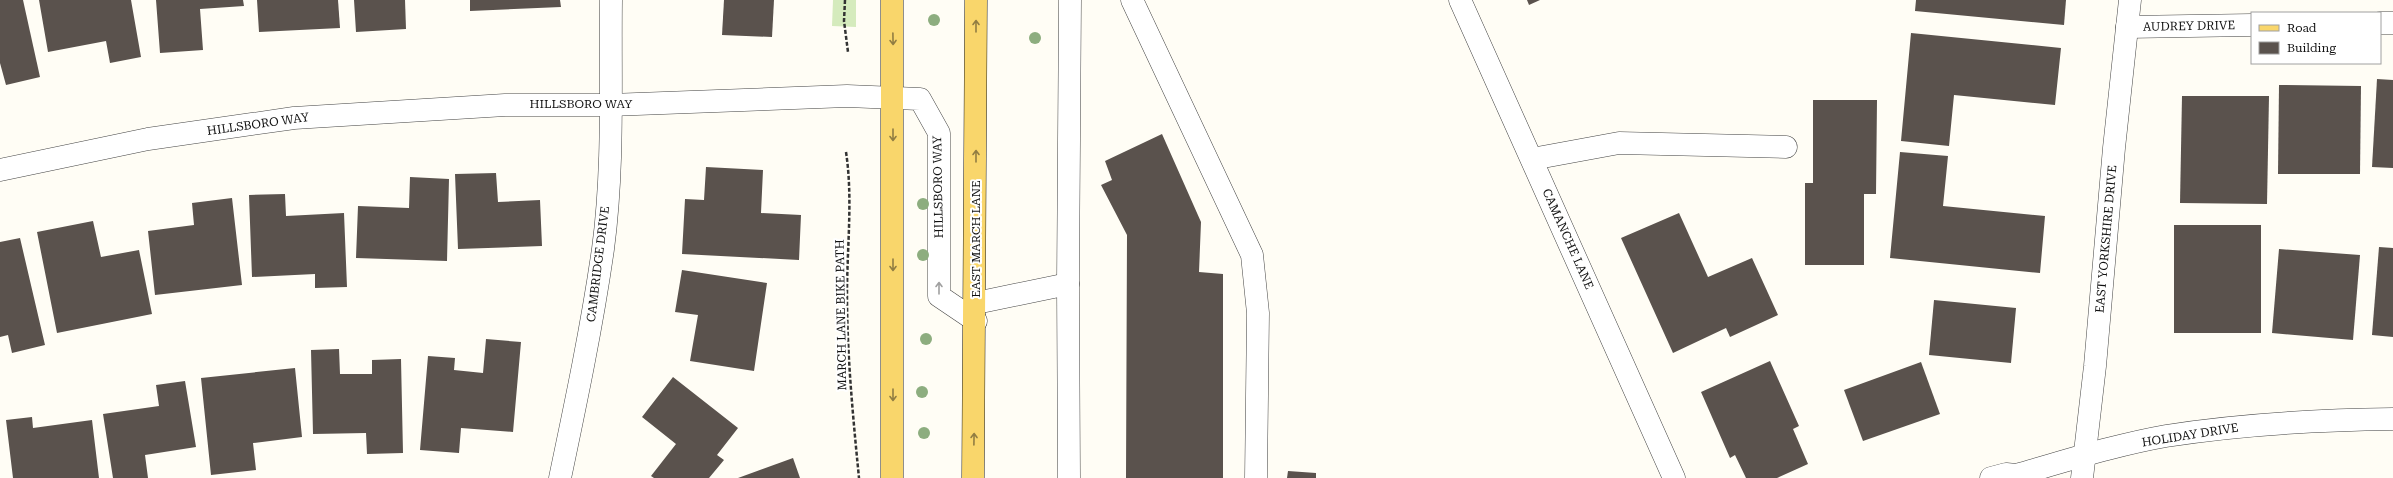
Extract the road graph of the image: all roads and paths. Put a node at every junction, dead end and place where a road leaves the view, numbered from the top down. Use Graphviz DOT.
graph roads {
  1 [pos="611,0"];
  2 [pos="845,0"];
  3 [pos="892,0"];
  4 [pos="976,0"];
  5 [pos="1070,0"];
  6 [pos="1132,0"];
  7 [pos="1460,0"];
  8 [pos="2130,0"];
  9 [pos="2381,23"];
  10 [pos="2393,23"];
  11 [pos="2251,25"];
  12 [pos="2127,27"];
  13 [pos="848,52"];
  14 [pos="894,96"];
  15 [pos="610,105"];
  16 [pos="1786,147"];
  17 [pos="846,152"];
  18 [pos="1532,159"];
  19 [pos="0,170"];
  20 [pos="1068,284"];
  21 [pos="976,312"];
  22 [pos="2393,419"];
  23 [pos="2084,456"];
  24 [pos="560,478"];
  25 [pos="859,478"];
  26 [pos="892,478"];
  27 [pos="973,478"];
  28 [pos="1069,478"];
  29 [pos="1256,478"];
  30 [pos="1674,478"];
  31 [pos="1991,478"];
  32 [pos="2082,478"];
  1 -- 15 [label="street, CAMBRIDGE DRIVE"];
  2 -- 13 [label="path"];
  3 -- 14 [label="main road, one-way"];
  21 -- 4 [label="main road, EAST MARCH LANE, one-way"];
  5 -- 20 [label="street"];
  6 -- 29 [label="street"];
  7 -- 18 [label="street, CAMANCHE LANE"];
  8 -- 12 [label="street, EAST YORKSHIRE DRIVE"];
  9 -- 10 [label="street"];
  11 -- 12 [label="street, AUDREY DRIVE"];
  12 -- 23 [label="street, EAST YORKSHIRE DRIVE"];
  14 -- 15 [label="street, HILLSBORO WAY"];
  21 -- 14 [label="street, HILLSBORO WAY, one-way"];
  14 -- 26 [label="main road, one-way"];
  15 -- 19 [label="street, HILLSBORO WAY"];
  15 -- 24 [label="street, CAMBRIDGE DRIVE"];
  16 -- 18 [label="street"];
  17 -- 25 [label="path, MARCH LANE BIKE PATH"];
  18 -- 30 [label="street, CAMANCHE LANE"];
  20 -- 21 [label="street"];
  20 -- 28 [label="street"];
  27 -- 21 [label="main road, EAST MARCH LANE, one-way"];
  22 -- 23 [label="street, HOLIDAY DRIVE"];
  23 -- 31 [label="street, HOLIDAY DRIVE"];
  23 -- 32 [label="street, EAST YORKSHIRE DRIVE"];
}
